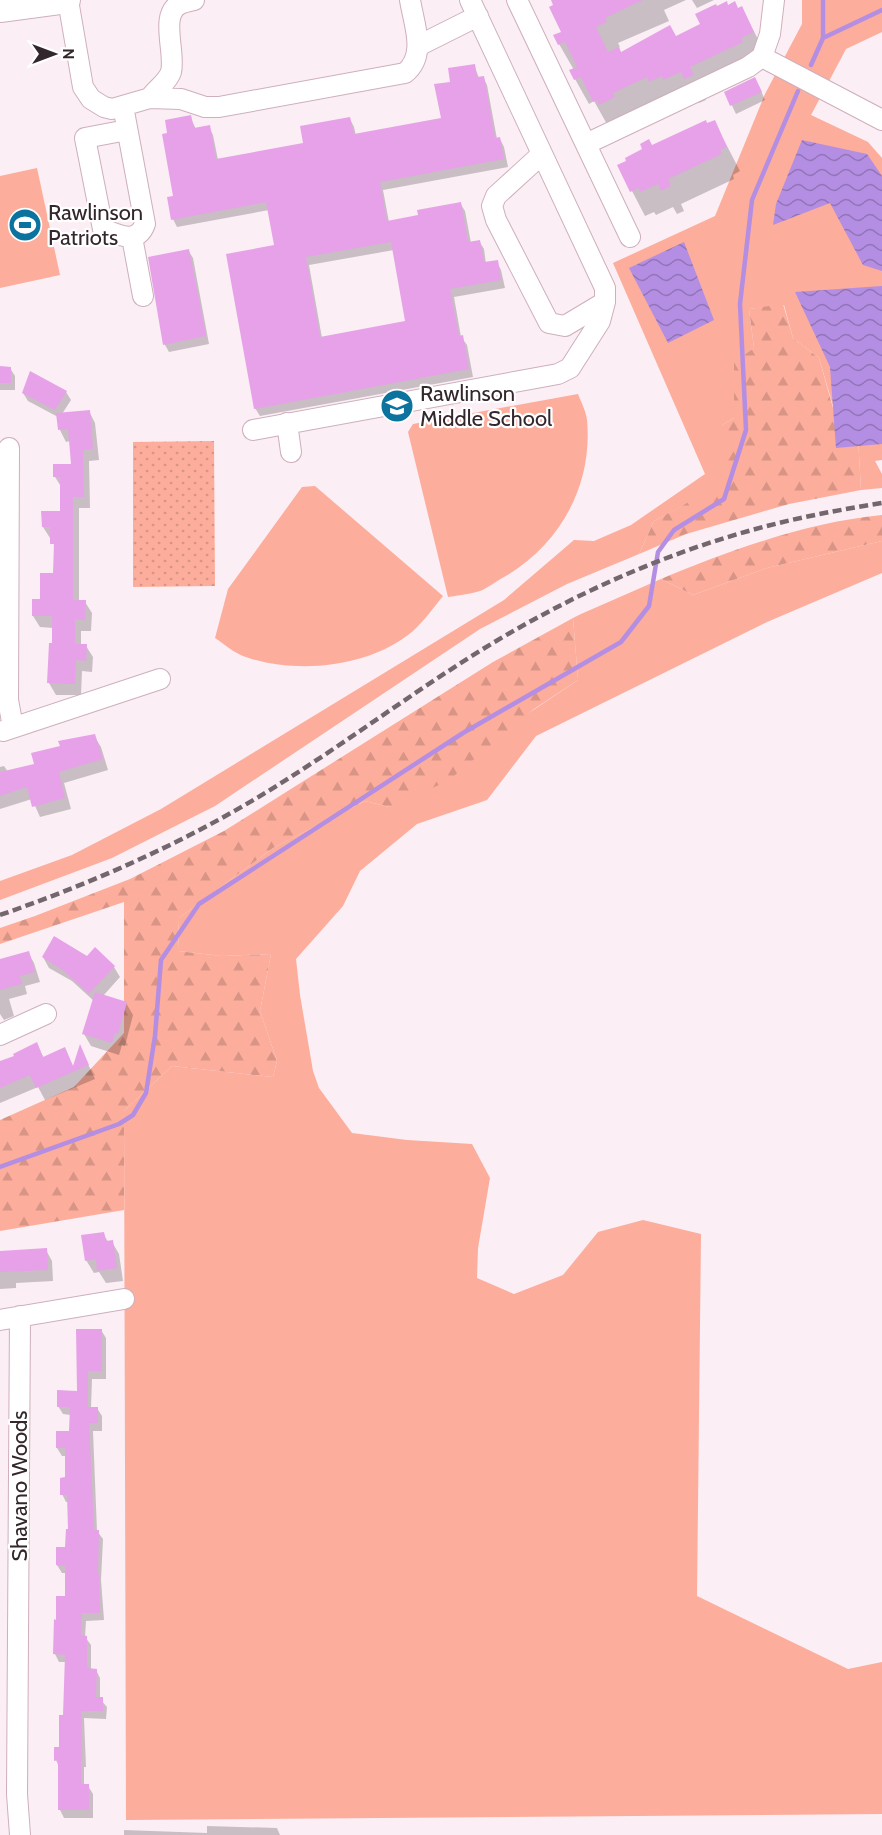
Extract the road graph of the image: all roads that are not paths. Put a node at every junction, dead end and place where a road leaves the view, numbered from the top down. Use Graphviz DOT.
graph roads {
  1 [pos="67,0"];
  2 [pos="194,0"];
  3 [pos="410,0"];
  4 [pos="517,0"];
  5 [pos="774,0"];
  6 [pos="474,8"];
  7 [pos="0,9"];
  8 [pos="418,46"];
  9 [pos="762,57"];
  10 [pos="150,98"];
  11 [pos="123,106"];
  12 [pos="882,120"];
  13 [pos="127,130"];
  14 [pos="586,144"];
  15 [pos="542,154"];
  16 [pos="132,237"];
  17 [pos="630,237"];
  18 [pos="143,296"];
  19 [pos="604,302"];
  20 [pos="287,423"];
  21 [pos="253,430"];
  22 [pos="9,448"];
  23 [pos="291,452"];
  24 [pos="160,679"];
  25 [pos="7,729"];
  26 [pos="46,1014"];
  27 [pos="0,1035"];
  28 [pos="124,1299"];
  29 [pos="20,1316"];
  30 [pos="0,1320"];
  31 [pos="20,1835"];
  1 -- 7 [label="main road"];
  1 -- 11 [label="street"];
  2 -- 10 [label="street"];
  3 -- 8 [label="street"];
  4 -- 14 [label="street"];
  5 -- 9 [label="street"];
  6 -- 8 [label="street"];
  6 -- 15 [label="street"];
  8 -- 10 [label="street"];
  9 -- 12 [label="street"];
  9 -- 14 [label="street"];
  10 -- 11 [label="street"];
  11 -- 13 [label="street"];
  13 -- 16 [label="street"];
  13 -- 16 [label="street"];
  14 -- 17 [label="street"];
  15 -- 19 [label="street"];
  15 -- 19 [label="street"];
  16 -- 18 [label="street"];
  19 -- 20 [label="street"];
  20 -- 21 [label="street"];
  20 -- 23 [label="street"];
  22 -- 25 [label="street"];
  24 -- 25 [label="street"];
  26 -- 27 [label="street"];
  28 -- 29 [label="street"];
  29 -- 30 [label="street"];
  29 -- 31 [label="street, Shavano Woods"];
}
